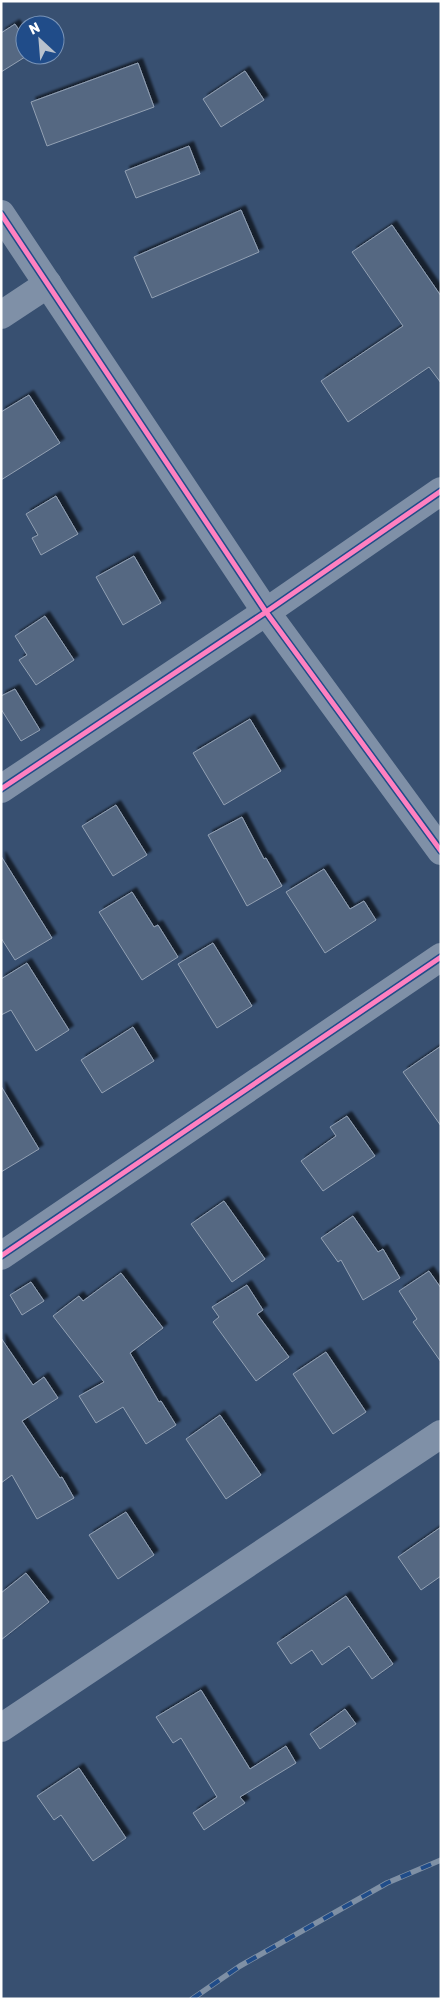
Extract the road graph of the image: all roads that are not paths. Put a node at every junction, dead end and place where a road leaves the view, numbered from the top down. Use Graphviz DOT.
graph roads {
  1 [pos="1,214"];
  2 [pos="48,284"];
  3 [pos="1,316"];
  4 [pos="441,491"];
  5 [pos="266,612"];
  6 [pos="1,789"];
  7 [pos="441,851"];
  8 [pos="441,957"];
  9 [pos="1,1256"];
  10 [pos="441,1434"];
  11 [pos="1,1728"];
  1 -- 2 [label="street"];
  2 -- 3 [label="street"];
  2 -- 5 [label="street"];
  4 -- 5 [label="street"];
  5 -- 6 [label="street"];
  5 -- 7 [label="street"];
  8 -- 9 [label="street"];
  10 -- 11 [label="street"];
}
